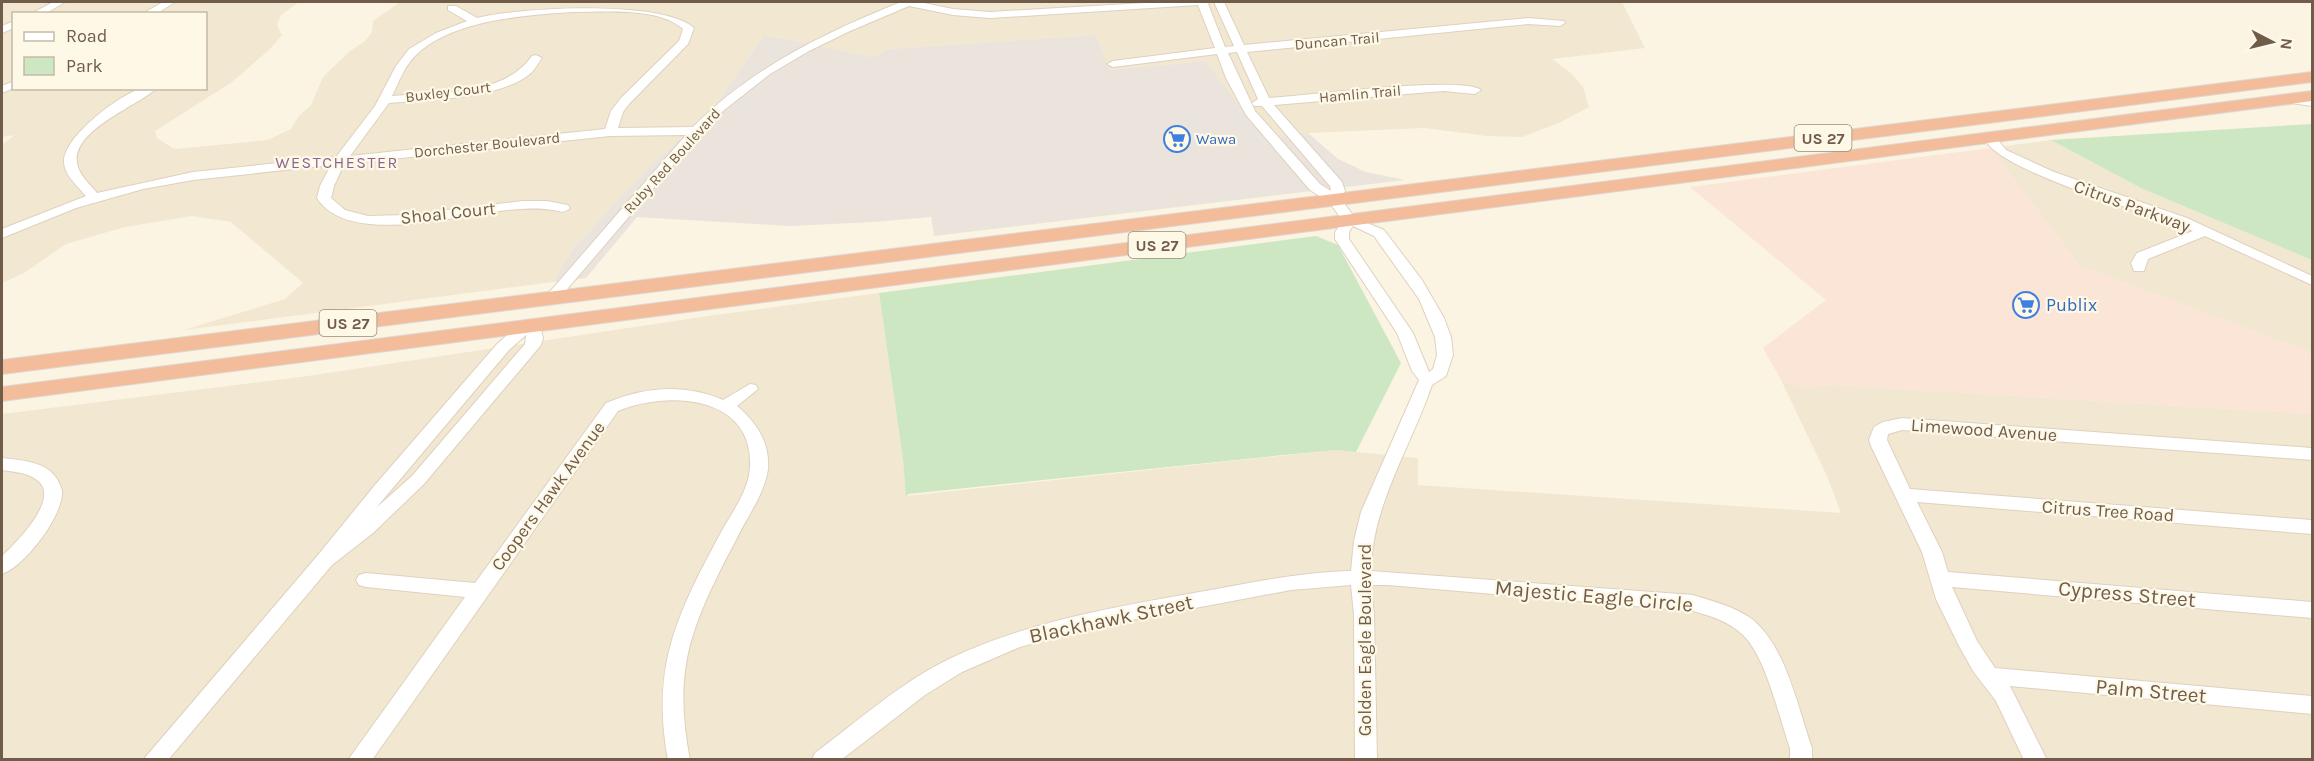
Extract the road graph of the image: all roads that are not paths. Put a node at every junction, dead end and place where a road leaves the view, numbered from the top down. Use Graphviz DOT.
graph roads {
  1 [pos="60,2"];
  2 [pos="170,2"];
  3 [pos="908,2"];
  4 [pos="1203,2"];
  5 [pos="1219,2"];
  6 [pos="1072,6"];
  7 [pos="452,8"];
  8 [pos="40,12"];
  9 [pos="151,12"];
  10 [pos="476,22"];
  11 [pos="1560,23"];
  12 [pos="1240,49"];
  13 [pos="1221,51"];
  14 [pos="536,58"];
  15 [pos="1113,64"];
  16 [pos="2313,77"];
  17 [pos="149,90"];
  18 [pos="1475,90"];
  19 [pos="2205,90"];
  20 [pos="2313,96"];
  21 [pos="2289,99"];
  22 [pos="385,100"];
  23 [pos="1265,102"];
  24 [pos="2313,103"];
  25 [pos="1245,104"];
  26 [pos="695,131"];
  27 [pos="610,132"];
  28 [pos="1990,138"];
  29 [pos="342,160"];
  30 [pos="94,198"];
  31 [pos="1334,199"];
  32 [pos="563,208"];
  33 [pos="1350,220"];
  34 [pos="2203,232"];
  35 [pos="2,234"];
  36 [pos="899,254"];
  37 [pos="2139,268"];
  38 [pos="2313,281"];
  39 [pos="552,298"];
  40 [pos="532,326"];
  41 [pos="283,331"];
  42 [pos="2,367"];
  43 [pos="2,375"];
  44 [pos="1427,380"];
  45 [pos="750,389"];
  46 [pos="2,394"];
  47 [pos="456,402"];
  48 [pos="483,404"];
  49 [pos="724,407"];
  50 [pos="2313,454"];
  51 [pos="2,464"];
  52 [pos="1904,495"];
  53 [pos="2313,527"];
  54 [pos="325,560"];
  55 [pos="2,567"];
  56 [pos="1362,577"];
  57 [pos="1941,579"];
  58 [pos="366,580"];
  59 [pos="479,591"];
  60 [pos="2313,610"];
  61 [pos="1989,676"];
  62 [pos="2313,705"];
  63 [pos="154,759"];
  64 [pos="359,759"];
  65 [pos="679,759"];
  66 [pos="823,759"];
  67 [pos="1371,759"];
  68 [pos="1801,759"];
  69 [pos="2036,759"];
  1 -- 8 [label="street"];
  2 -- 9 [label="street"];
  3 -- 6 [label="street"];
  3 -- 26 [label="street, Ruby Red Boulevard"];
  4 -- 6 [label="street"];
  4 -- 13 [label="street"];
  5 -- 12 [label="street"];
  7 -- 10 [label="street"];
  10 -- 22 [label="street"];
  10 -- 27 [label="street"];
  11 -- 12 [label="street, Duncan Trail"];
  12 -- 13 [label="street, Duncan Trail"];
  12 -- 23 [label="street"];
  13 -- 15 [label="street, Duncan Trail"];
  13 -- 25 [label="street"];
  14 -- 22 [label="street, Buxley Court"];
  16 -- 19 [label="highway, US 27"];
  17 -- 30 [label="street"];
  18 -- 23 [label="street, Hamlin Trail"];
  19 -- 28 [label="highway"];
  19 -- 31 [label="highway, US 27"];
  20 -- 21 [label="highway, US 27"];
  21 -- 24 [label="street"];
  21 -- 28 [label="highway, US 27"];
  22 -- 29 [label="street"];
  23 -- 25 [label="street, Hamlin Trail"];
  23 -- 31 [label="street"];
  25 -- 31 [label="street"];
  26 -- 27 [label="street, Dorchester Boulevard"];
  26 -- 39 [label="street, Ruby Red Boulevard"];
  27 -- 29 [label="street, Dorchester Boulevard"];
  28 -- 33 [label="highway, US 27"];
  28 -- 34 [label="street, Citrus Parkway"];
  29 -- 30 [label="street, Dorchester Boulevard"];
  29 -- 32 [label="street, Shoal Court"];
  30 -- 35 [label="street, Dorchester Boulevard"];
  31 -- 33 [label="street"];
  31 -- 36 [label="highway, US 27"];
  33 -- 40 [label="highway, US 27"];
  33 -- 44 [label="street"];
  33 -- 44 [label="street, Golden Eagle Boulevard"];
  34 -- 37 [label="street"];
  34 -- 38 [label="street, Citrus Parkway"];
  36 -- 39 [label="highway, US 27"];
  36 -- 40 [label="highway"];
  39 -- 41 [label="highway, US 27"];
  40 -- 46 [label="highway, US 27"];
  40 -- 47 [label="street"];
  40 -- 48 [label="street"];
  41 -- 42 [label="highway, US 27"];
  41 -- 43 [label="highway"];
  44 -- 56 [label="street, Golden Eagle Boulevard"];
  45 -- 49 [label="street"];
  47 -- 48 [label="street"];
  47 -- 54 [label="street"];
  48 -- 54 [label="street"];
  49 -- 59 [label="street, Coopers Hawk Avenue"];
  49 -- 65 [label="street, Coopers Hawk Avenue"];
  50 -- 52 [label="street, Limewood Avenue"];
  51 -- 55 [label="street"];
  52 -- 53 [label="street, Citrus Tree Road"];
  52 -- 57 [label="street, Limewood Avenue"];
  54 -- 63 [label="street"];
  56 -- 66 [label="street, Blackhawk Street"];
  56 -- 67 [label="street, Golden Eagle Boulevard"];
  56 -- 68 [label="street, Majestic Eagle Circle"];
  57 -- 60 [label="street, Cypress Street"];
  57 -- 61 [label="street, Limewood Avenue"];
  58 -- 59 [label="street"];
  59 -- 64 [label="street, Coopers Hawk Avenue"];
  61 -- 62 [label="street, Palm Street"];
  61 -- 69 [label="street, Limewood Avenue"];
}
